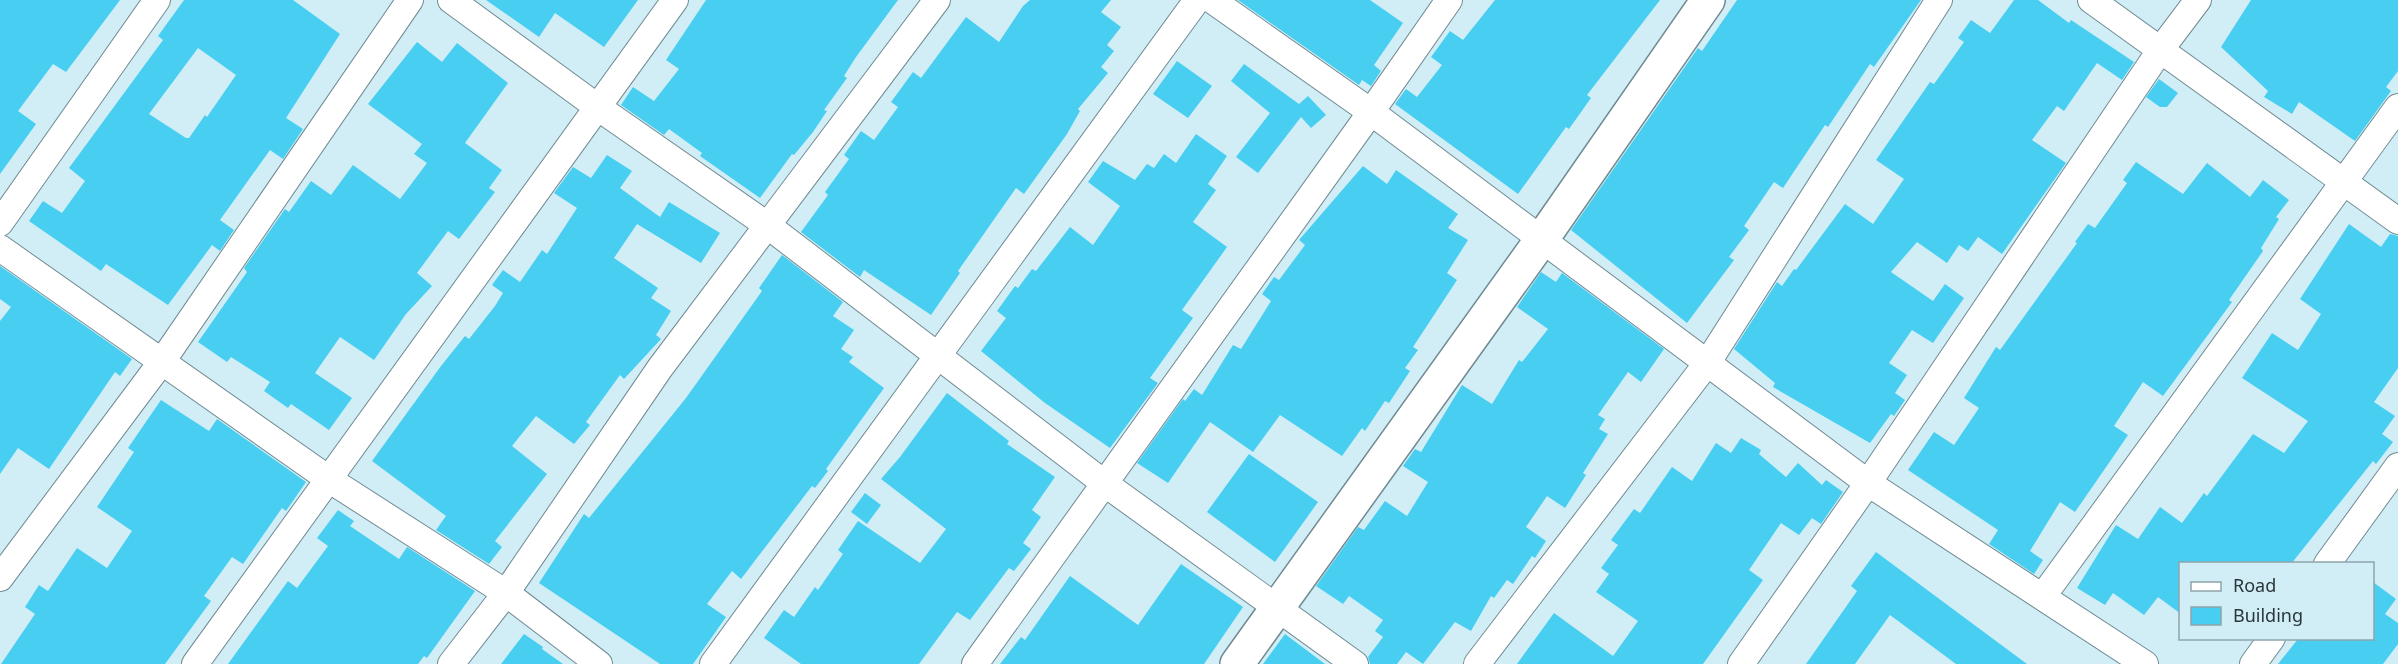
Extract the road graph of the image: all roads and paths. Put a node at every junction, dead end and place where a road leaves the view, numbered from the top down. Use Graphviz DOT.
graph roads {
  1 [pos="157,0"];
  2 [pos="410,0"];
  3 [pos="451,0"];
  4 [pos="675,0"];
  5 [pos="937,0"];
  6 [pos="1197,0"];
  7 [pos="1212,0"];
  8 [pos="1449,0"];
  9 [pos="1708,0"];
  10 [pos="1939,0"];
  11 [pos="2091,0"];
  12 [pos="2198,0"];
  13 [pos="2161,49"];
  14 [pos="596,106"];
  15 [pos="2398,107"];
  16 [pos="1371,112"];
  17 [pos="2342,183"];
  18 [pos="2398,221"];
  19 [pos="0,224"];
  20 [pos="767,225"];
  21 [pos="1542,239"];
  22 [pos="0,248"];
  23 [pos="936,355"];
  24 [pos="163,360"];
  25 [pos="1708,362"];
  26 [pos="2398,466"];
  27 [pos="330,480"];
  28 [pos="1104,483"];
  29 [pos="1868,483"];
  30 [pos="2328,562"];
  31 [pos="0,578"];
  32 [pos="506,593"];
  33 [pos="2043,596"];
  34 [pos="1278,608"];
  35 [pos="2271,640"];
  36 [pos="195,664"];
  37 [pos="451,664"];
  38 [pos="599,664"];
  39 [pos="713,664"];
  40 [pos="975,664"];
  41 [pos="1237,664"];
  42 [pos="1355,664"];
  43 [pos="1478,664"];
  44 [pos="1741,664"];
  45 [pos="2145,664"];
  46 [pos="2253,664"];
  1 -- 19 [label="street"];
  2 -- 24 [label="street"];
  3 -- 14 [label="street"];
  4 -- 14 [label="street"];
  5 -- 20 [label="street"];
  6 -- 23 [label="street"];
  7 -- 16 [label="street"];
  8 -- 16 [label="street"];
  9 -- 21 [label="street"];
  10 -- 25 [label="street"];
  11 -- 13 [label="street"];
  12 -- 13 [label="street"];
  13 -- 17 [label="street"];
  13 -- 29 [label="street"];
  14 -- 20 [label="street"];
  14 -- 27 [label="street"];
  15 -- 17 [label="street"];
  16 -- 21 [label="street"];
  16 -- 28 [label="street"];
  17 -- 18 [label="street"];
  17 -- 33 [label="street"];
  20 -- 23 [label="street"];
  20 -- 32 [label="street"];
  21 -- 25 [label="street"];
  21 -- 34 [label="street"];
  22 -- 24 [label="street"];
  23 -- 28 [label="street"];
  23 -- 39 [label="street"];
  24 -- 27 [label="street"];
  24 -- 31 [label="street"];
  25 -- 29 [label="street"];
  25 -- 43 [label="street"];
  26 -- 30 [label="street"];
  27 -- 32 [label="street"];
  27 -- 36 [label="street"];
  28 -- 34 [label="street"];
  28 -- 40 [label="street"];
  29 -- 33 [label="street"];
  29 -- 44 [label="street"];
  32 -- 37 [label="street"];
  32 -- 38 [label="street"];
  33 -- 45 [label="street"];
  34 -- 41 [label="street"];
  34 -- 42 [label="street"];
  35 -- 46 [label="street"];
}
